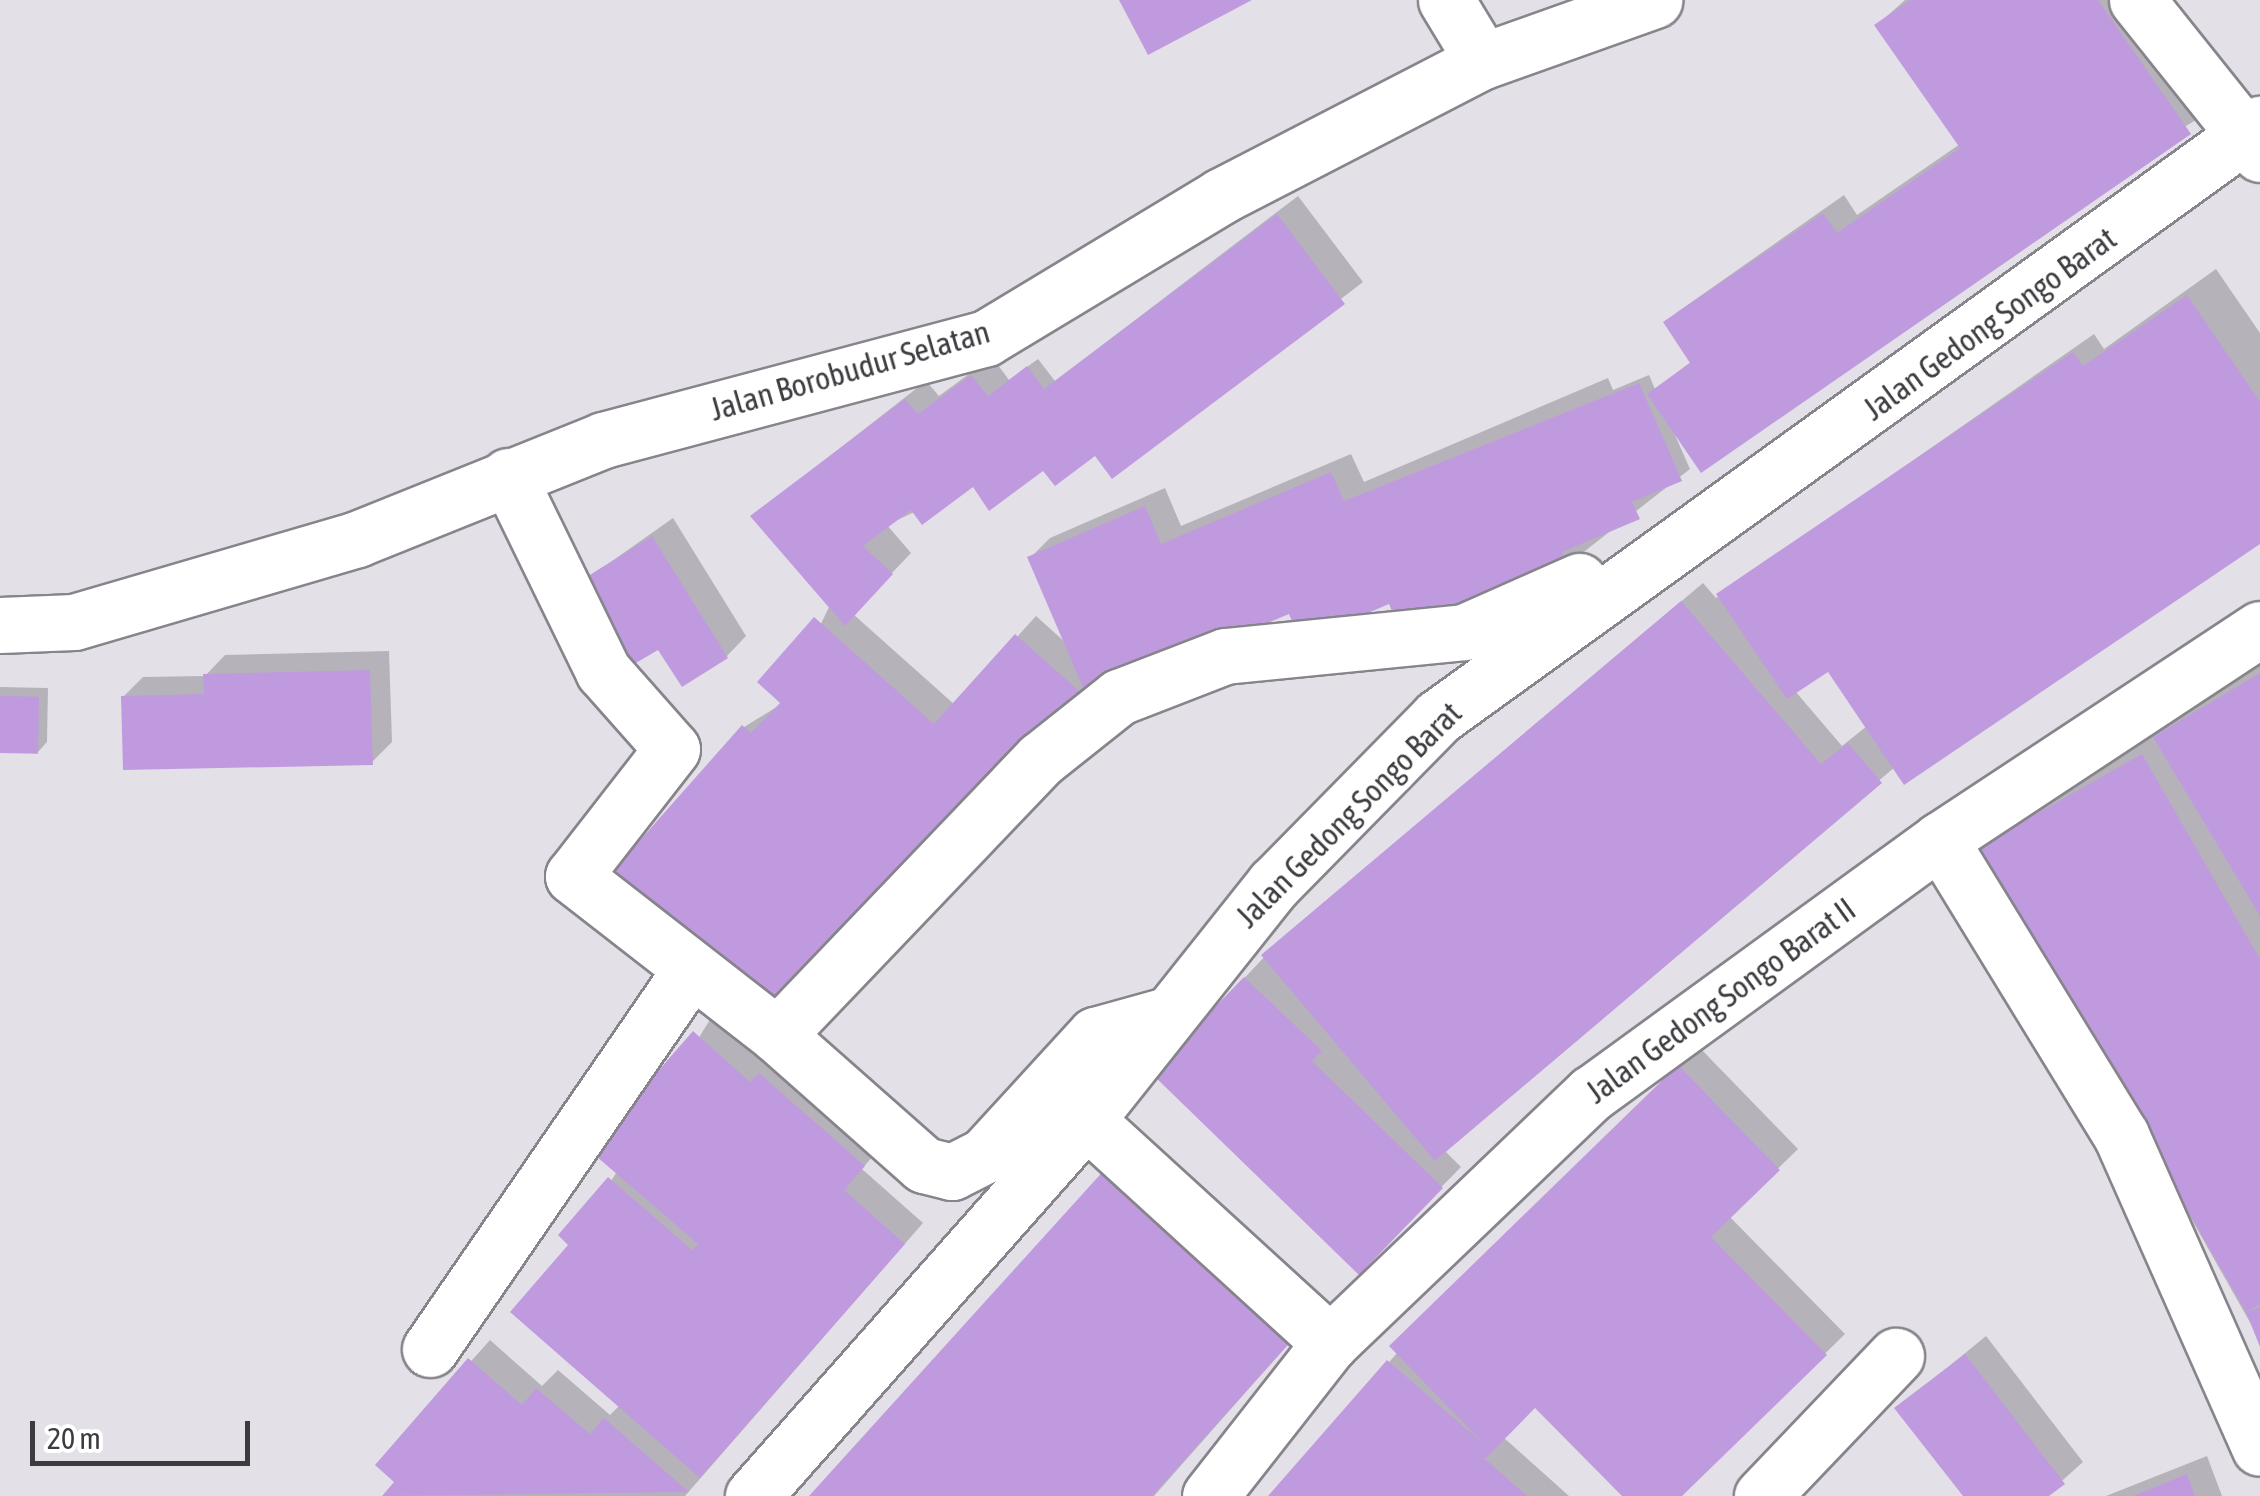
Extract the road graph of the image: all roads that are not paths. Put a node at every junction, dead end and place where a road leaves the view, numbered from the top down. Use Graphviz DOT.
graph roads {
  1 [pos="1446,0"];
  2 [pos="1654,0"];
  3 [pos="2137,0"];
  4 [pos="1483,61"];
  5 [pos="2256,137"];
  6 [pos="1896,394"];
  7 [pos="508,476"];
  8 [pos="0,625"];
  9 [pos="2260,629"];
  10 [pos="1940,840"];
  11 [pos="692,969"];
  12 [pos="1163,1016"];
  13 [pos="777,1035"];
  14 [pos="1086,1120"];
  15 [pos="1330,1343"];
  16 [pos="430,1349"];
  17 [pos="1896,1356"];
  18 [pos="2260,1448"];
  19 [pos="753,1496"];
  20 [pos="1210,1496"];
  21 [pos="1762,1496"];
  1 -- 4 [label="street"];
  2 -- 4 [label="street, Jalan Borobudur Selatan"];
  3 -- 5 [label="street"];
  4 -- 7 [label="street, Jalan Borobudur Selatan"];
  5 -- 6 [label="street, Jalan Gedong Songo Barat"];
  6 -- 12 [label="street, Jalan Gedong Songo Barat"];
  6 -- 13 [label="street"];
  7 -- 8 [label="street, Jalan Borobudur Selatan"];
  7 -- 11 [label="street"];
  9 -- 10 [label="street, Jalan Gedong Songo Barat II"];
  10 -- 15 [label="street, Jalan Gedong Songo Barat II"];
  10 -- 18 [label="street"];
  11 -- 13 [label="street"];
  11 -- 16 [label="street"];
  12 -- 13 [label="street"];
  12 -- 14 [label="street, Jalan Gedong Songo Barat"];
  14 -- 15 [label="street"];
  14 -- 19 [label="street, Jalan Gedong Songo Barat"];
  15 -- 20 [label="street, Jalan Gedong Songo Barat II"];
  17 -- 21 [label="street"];
}
